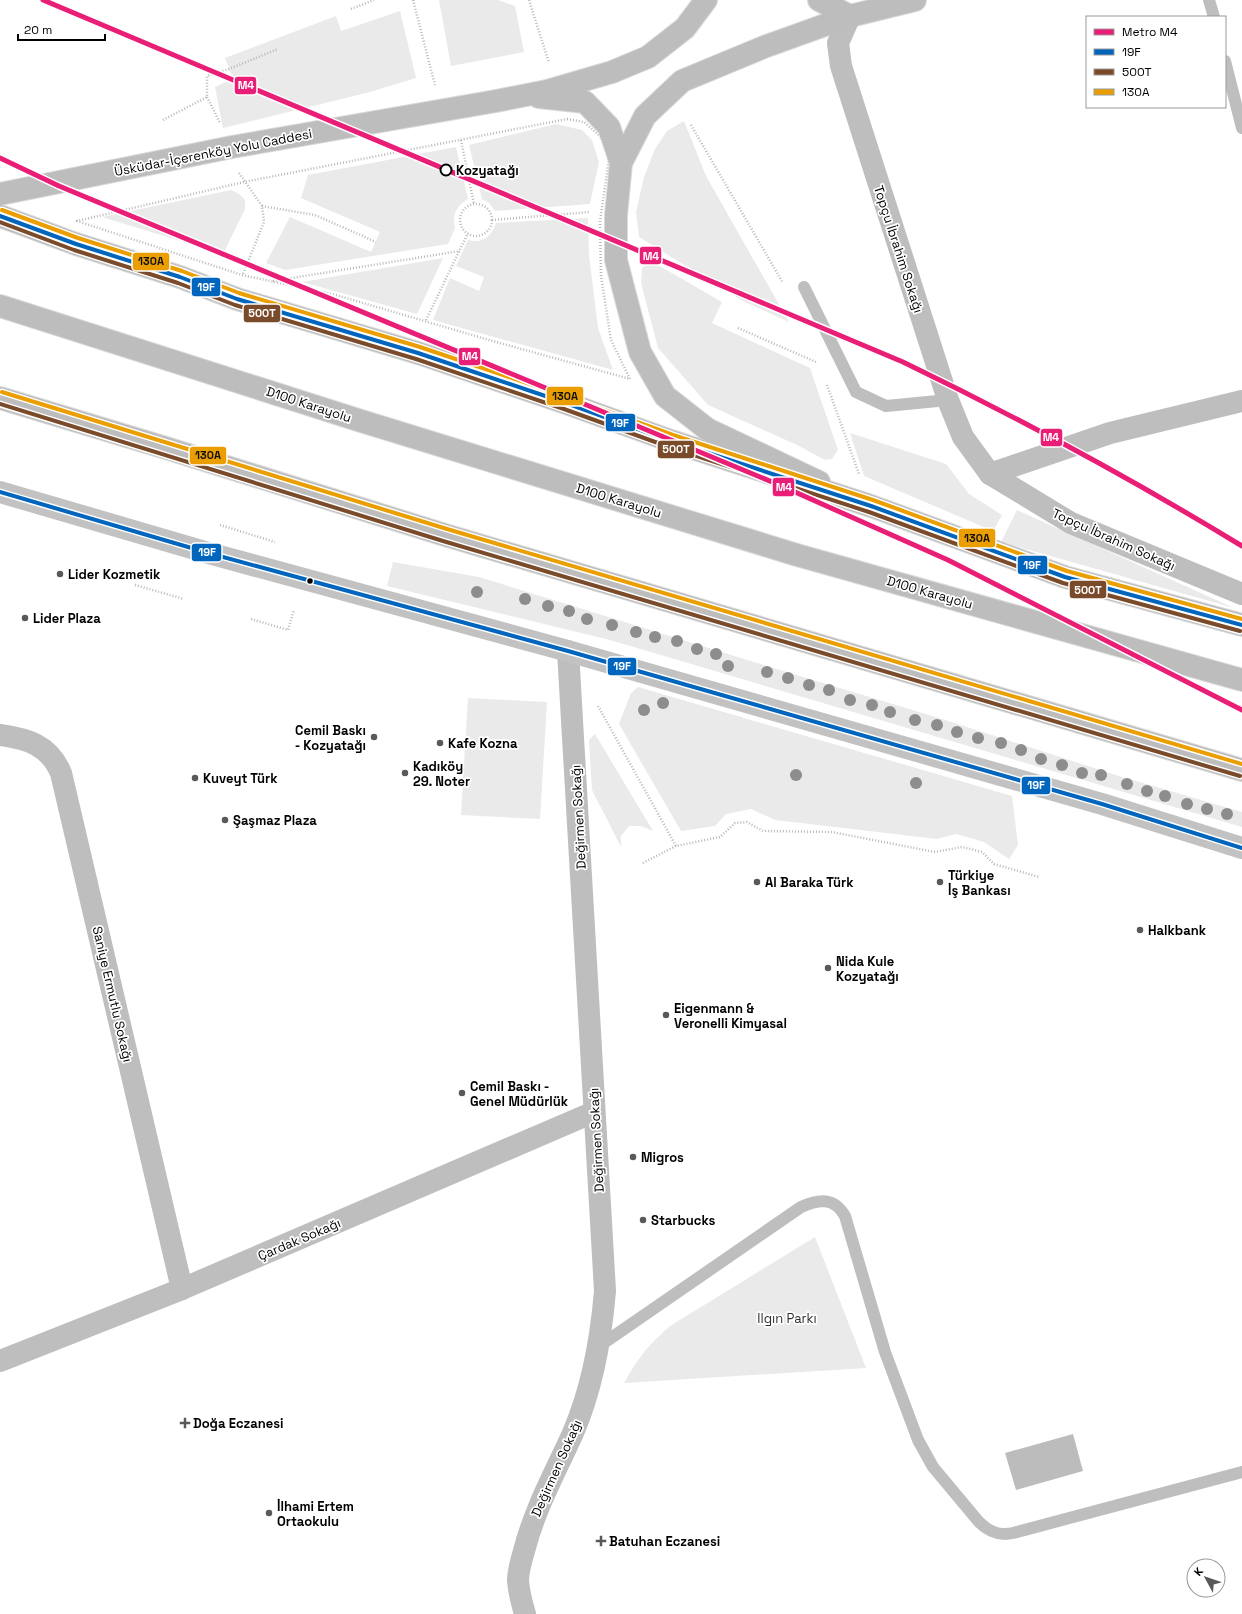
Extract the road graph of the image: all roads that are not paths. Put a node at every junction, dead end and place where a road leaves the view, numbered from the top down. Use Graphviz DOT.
graph roads {
  1 [pos="706,0"];
  2 [pos="819,0"];
  3 [pos="915,0"];
  4 [pos="1209,0"];
  5 [pos="850,16"];
  6 [pos="1214,16"];
  7 [pos="1226,65"];
  8 [pos="528,95"];
  9 [pos="1242,128"];
  10 [pos="621,163"];
  11 [pos="0,194"];
  12 [pos="0,216"];
  13 [pos="804,287"];
  14 [pos="0,306"];
  15 [pos="0,398"];
  16 [pos="948,400"];
  17 [pos="1242,401"];
  18 [pos="990,474"];
  19 [pos="0,492"];
  20 [pos="871,506"];
  21 [pos="1242,594"];
  22 [pos="1242,626"];
  23 [pos="568,651"];
  24 [pos="1242,680"];
  25 [pos="0,735"];
  26 [pos="1242,770"];
  27 [pos="1242,848"];
  28 [pos="594,1112"];
  29 [pos="182,1289"];
  30 [pos="598,1347"];
  31 [pos="0,1361"];
  32 [pos="1242,1472"];
  33 [pos="525,1614"];
  1 -- 8 [label="main road, Üsküdar-İçerenköy Yolu Caddesi"];
  2 -- 5 [label="main road"];
  3 -- 5 [label="main road"];
  4 -- 6 [label="lane"];
  5 -- 10 [label="main road"];
  5 -- 16 [label="street, Topçu İbrahim Sokağı"];
  7 -- 9 [label="lane"];
  8 -- 10 [label="main road"];
  8 -- 11 [label="main road, Üsküdar-İçerenköy Yolu Caddesi"];
  10 -- 20 [label="main road"];
  12 -- 20 [label="main road"];
  13 -- 16 [label="lane"];
  14 -- 24 [label="main road, D100 Karayolu"];
  15 -- 26 [label="main road"];
  16 -- 18 [label="street, Topçu İbrahim Sokağı"];
  17 -- 18 [label="street"];
  18 -- 21 [label="street, Topçu İbrahim Sokağı"];
  19 -- 23 [label="main road"];
  20 -- 22 [label="main road"];
  23 -- 27 [label="main road"];
  23 -- 28 [label="street, Değirmen Sokağı"];
  25 -- 29 [label="street, Saniye Ermutlu Sokağı"];
  28 -- 29 [label="street, Çardak Sokağı"];
  28 -- 30 [label="street, Değirmen Sokağı"];
  29 -- 31 [label="street, Çardak Sokağı"];
  30 -- 32 [label="lane"];
  30 -- 33 [label="street, Değirmen Sokağı"];
}
